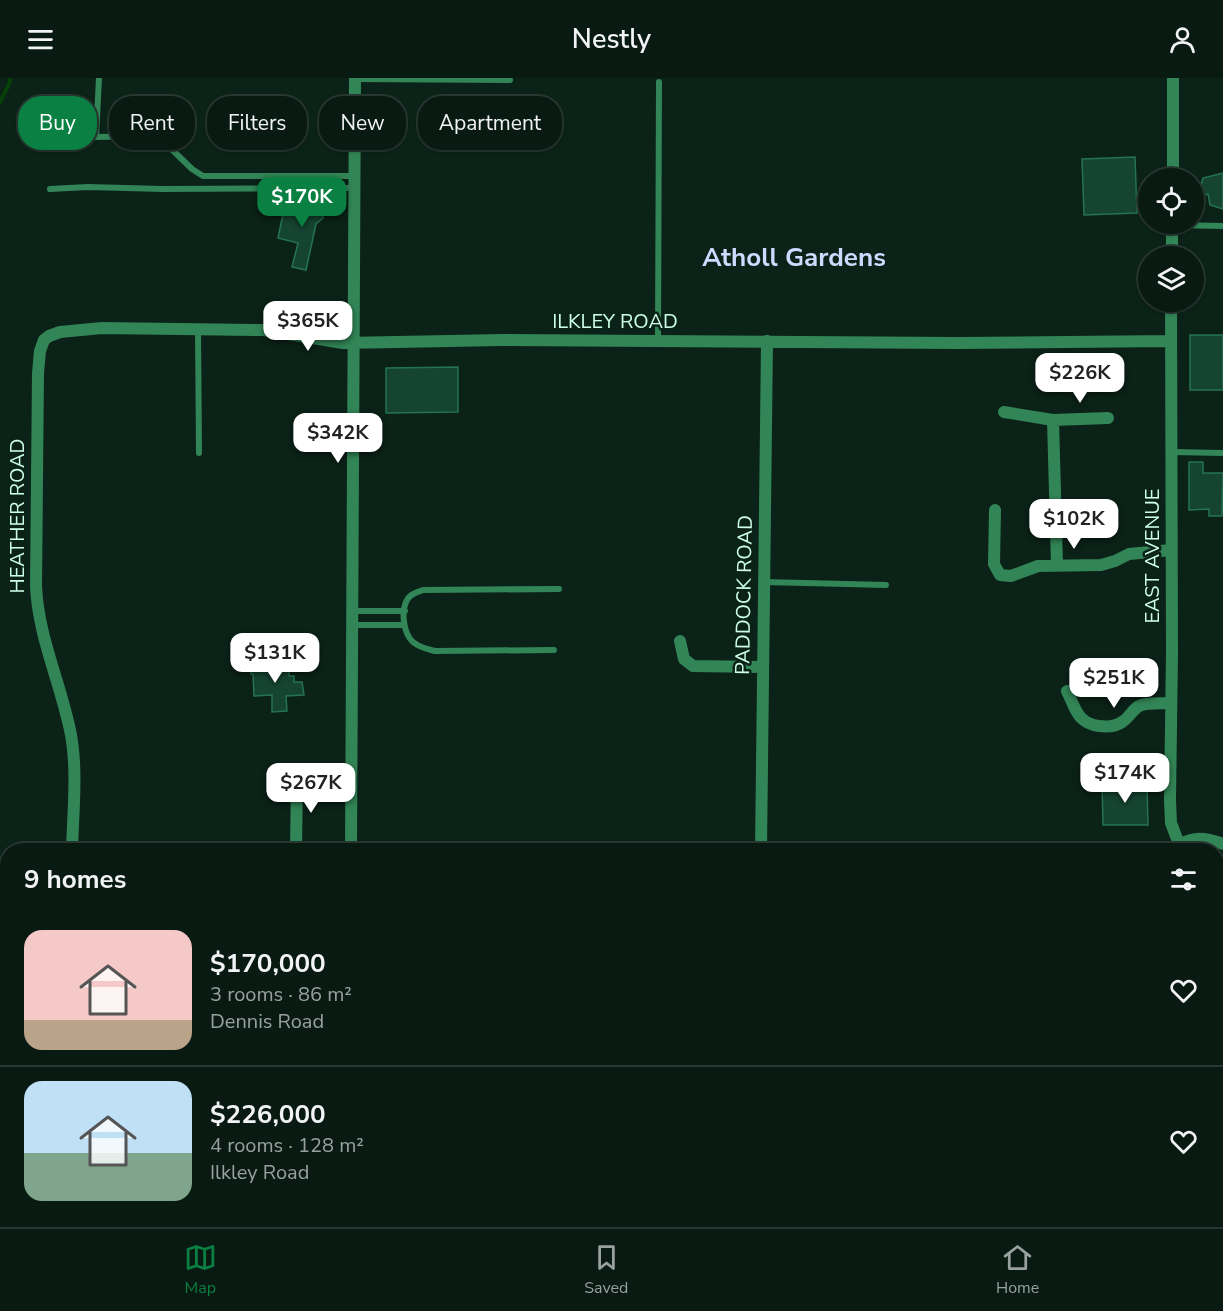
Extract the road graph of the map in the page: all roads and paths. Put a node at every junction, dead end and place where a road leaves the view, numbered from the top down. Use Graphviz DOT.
graph roads {
  1 [pos="99,78"];
  2 [pos="355,78"];
  3 [pos="1173,78"];
  4 [pos="510,80"];
  5 [pos="659,82"];
  6 [pos="97,117"];
  7 [pos="97,137"];
  8 [pos="1173,168"];
  9 [pos="355,182"];
  10 [pos="50,189"];
  11 [pos="1204,225"];
  12 [pos="1223,226"];
  13 [pos="1171,312"];
  14 [pos="198,330"];
  15 [pos="60,332"];
  16 [pos="658,341"];
  17 [pos="766,341"];
  18 [pos="1170,341"];
  19 [pos="354,342"];
  20 [pos="1004,412"];
  21 [pos="1108,418"];
  22 [pos="1053,420"];
  23 [pos="1171,452"];
  24 [pos="199,453"];
  25 [pos="1223,453"];
  26 [pos="995,510"];
  27 [pos="1171,550"];
  28 [pos="1056,565"];
  29 [pos="764,582"];
  30 [pos="886,585"];
  31 [pos="559,589"];
  32 [pos="352,611"];
  33 [pos="405,611"];
  34 [pos="352,625"];
  35 [pos="404,625"];
  36 [pos="680,641"];
  37 [pos="554,650"];
  38 [pos="762,667"];
  39 [pos="1067,691"];
  40 [pos="1172,703"];
  41 [pos="297,776"];
  42 [pos="72,843"];
  43 [pos="296,843"];
  44 [pos="351,843"];
  45 [pos="761,843"];
  46 [pos="1173,843"];
  47 [pos="1182,843"];
  48 [pos="1220,843"];
  1 -- 6 [label="lane"];
  2 -- 4 [label="lane"];
  2 -- 9 [label="street"];
  3 -- 8 [label="street"];
  5 -- 16 [label="lane"];
  7 -- 9 [label="lane"];
  9 -- 10 [label="lane"];
  9 -- 19 [label="street"];
  11 -- 12 [label="lane"];
  13 -- 18 [label="street, EAST AVENUE"];
  14 -- 15 [label="street, ILKLEY ROAD"];
  14 -- 19 [label="street, ILKLEY ROAD"];
  14 -- 24 [label="lane"];
  15 -- 42 [label="street, HEATHER ROAD"];
  16 -- 17 [label="street, ILKLEY ROAD"];
  16 -- 19 [label="street, ILKLEY ROAD"];
  17 -- 18 [label="street, ILKLEY ROAD"];
  17 -- 29 [label="street, PADDOCK ROAD"];
  18 -- 23 [label="street, EAST AVENUE"];
  19 -- 32 [label="street"];
  20 -- 22 [label="street"];
  21 -- 22 [label="street"];
  22 -- 28 [label="street"];
  23 -- 25 [label="lane"];
  23 -- 27 [label="street, EAST AVENUE"];
  26 -- 28 [label="street"];
  27 -- 28 [label="street"];
  27 -- 40 [label="street, EAST AVENUE"];
  29 -- 30 [label="lane"];
  29 -- 38 [label="street, PADDOCK ROAD"];
  31 -- 33 [label="lane"];
  32 -- 33 [label="lane"];
  32 -- 34 [label="street"];
  33 -- 35 [label="lane"];
  34 -- 35 [label="lane"];
  34 -- 44 [label="street"];
  35 -- 37 [label="lane"];
  36 -- 38 [label="street"];
  38 -- 45 [label="street, PADDOCK ROAD"];
  39 -- 40 [label="street"];
  40 -- 46 [label="street, EAST AVENUE"];
  41 -- 43 [label="street"];
  47 -- 48 [label="street"];
}
